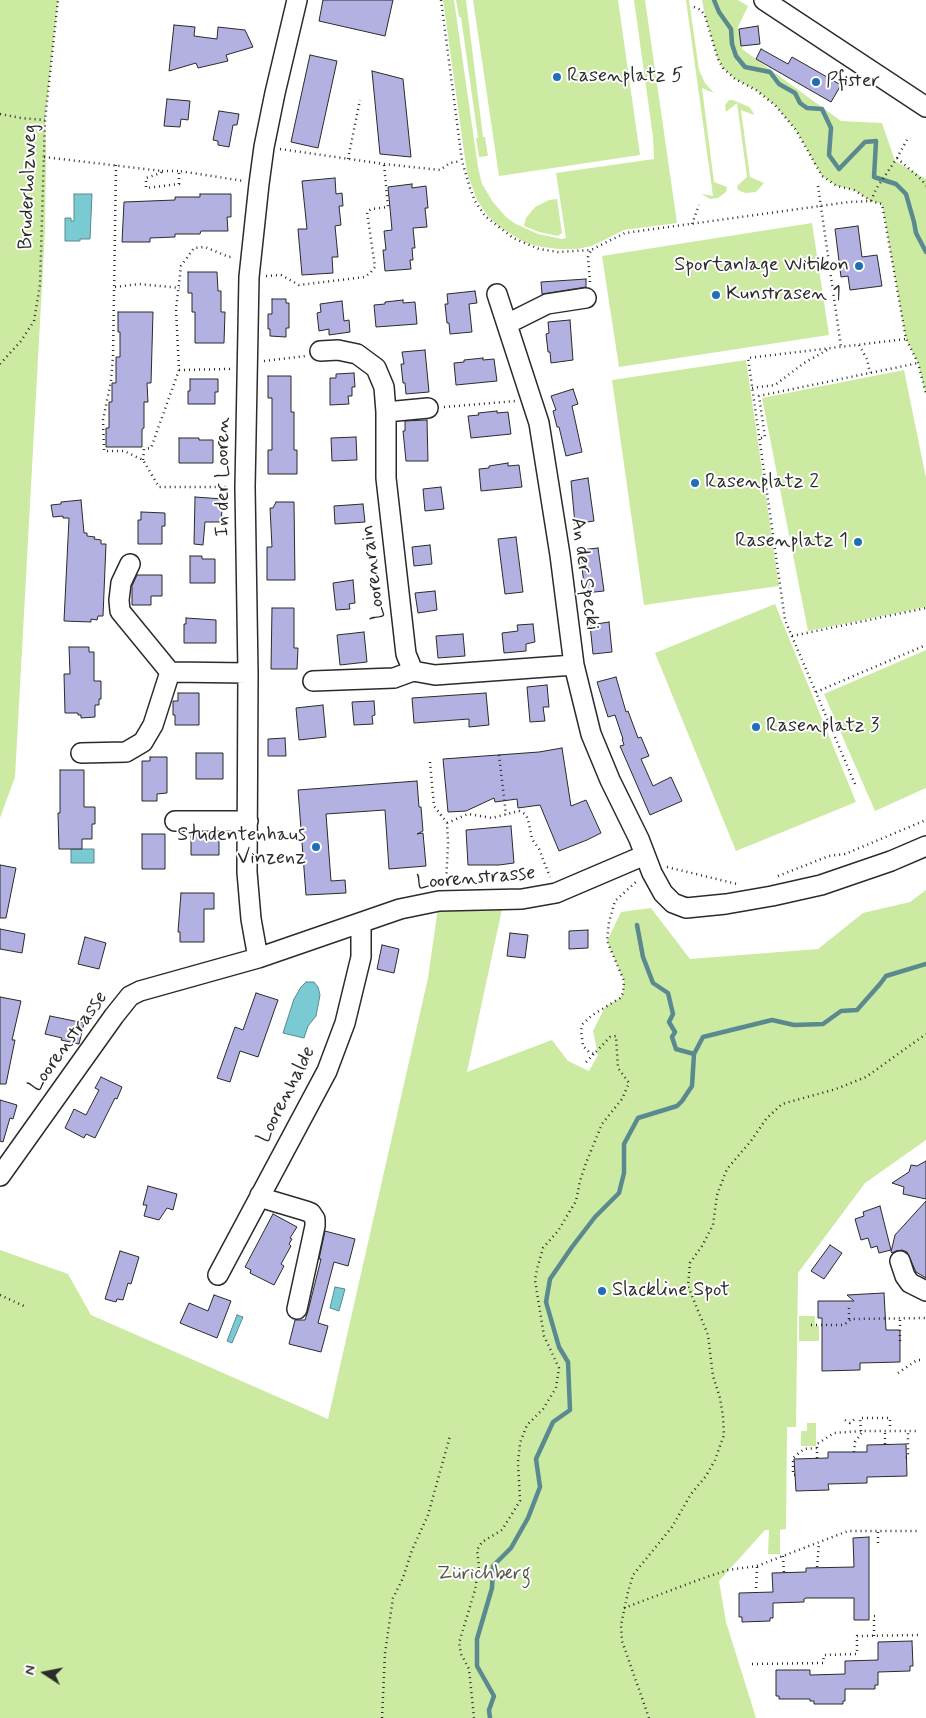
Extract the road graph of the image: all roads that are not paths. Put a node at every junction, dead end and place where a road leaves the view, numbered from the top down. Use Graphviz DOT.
graph roads {
  1 [pos="297,0"];
  2 [pos="764,0"];
  3 [pos="926,107"];
  4 [pos="497,294"];
  5 [pos="586,298"];
  6 [pos="507,324"];
  7 [pos="317,353"];
  8 [pos="428,408"];
  9 [pos="386,412"];
  10 [pos="130,564"];
  11 [pos="574,665"];
  12 [pos="413,671"];
  13 [pos="170,672"];
  14 [pos="248,673"];
  15 [pos="313,681"];
  16 [pos="81,753"];
  17 [pos="175,821"];
  18 [pos="248,821"];
  19 [pos="926,846"];
  20 [pos="645,855"];
  21 [pos="361,923"];
  22 [pos="258,958"];
  23 [pos="0,1176"];
  24 [pos="260,1196"];
  25 [pos="900,1261"];
  26 [pos="218,1275"];
  27 [pos="926,1291"];
  28 [pos="297,1309"];
  1 -- 14 [label="street, In der Looren"];
  2 -- 3 [label="street"];
  4 -- 6 [label="street, An der Specki"];
  5 -- 6 [label="street"];
  6 -- 11 [label="street, An der Specki"];
  7 -- 9 [label="street, Loorenrain"];
  8 -- 9 [label="street"];
  9 -- 12 [label="street, Loorenrain"];
  10 -- 13 [label="street"];
  11 -- 12 [label="street"];
  11 -- 20 [label="street, An der Specki"];
  12 -- 15 [label="street"];
  13 -- 14 [label="street"];
  13 -- 16 [label="street"];
  14 -- 18 [label="street, In der Looren"];
  17 -- 18 [label="street"];
  18 -- 22 [label="street, In der Looren"];
  19 -- 20 [label="street"];
  20 -- 21 [label="street, Loorenstrasse"];
  21 -- 22 [label="street, Loorenstrasse"];
  21 -- 24 [label="street, Loorenhalde"];
  22 -- 23 [label="street, Loorenstrasse"];
  24 -- 26 [label="street, Loorenhalde"];
  24 -- 28 [label="street"];
  25 -- 27 [label="street"];
}
